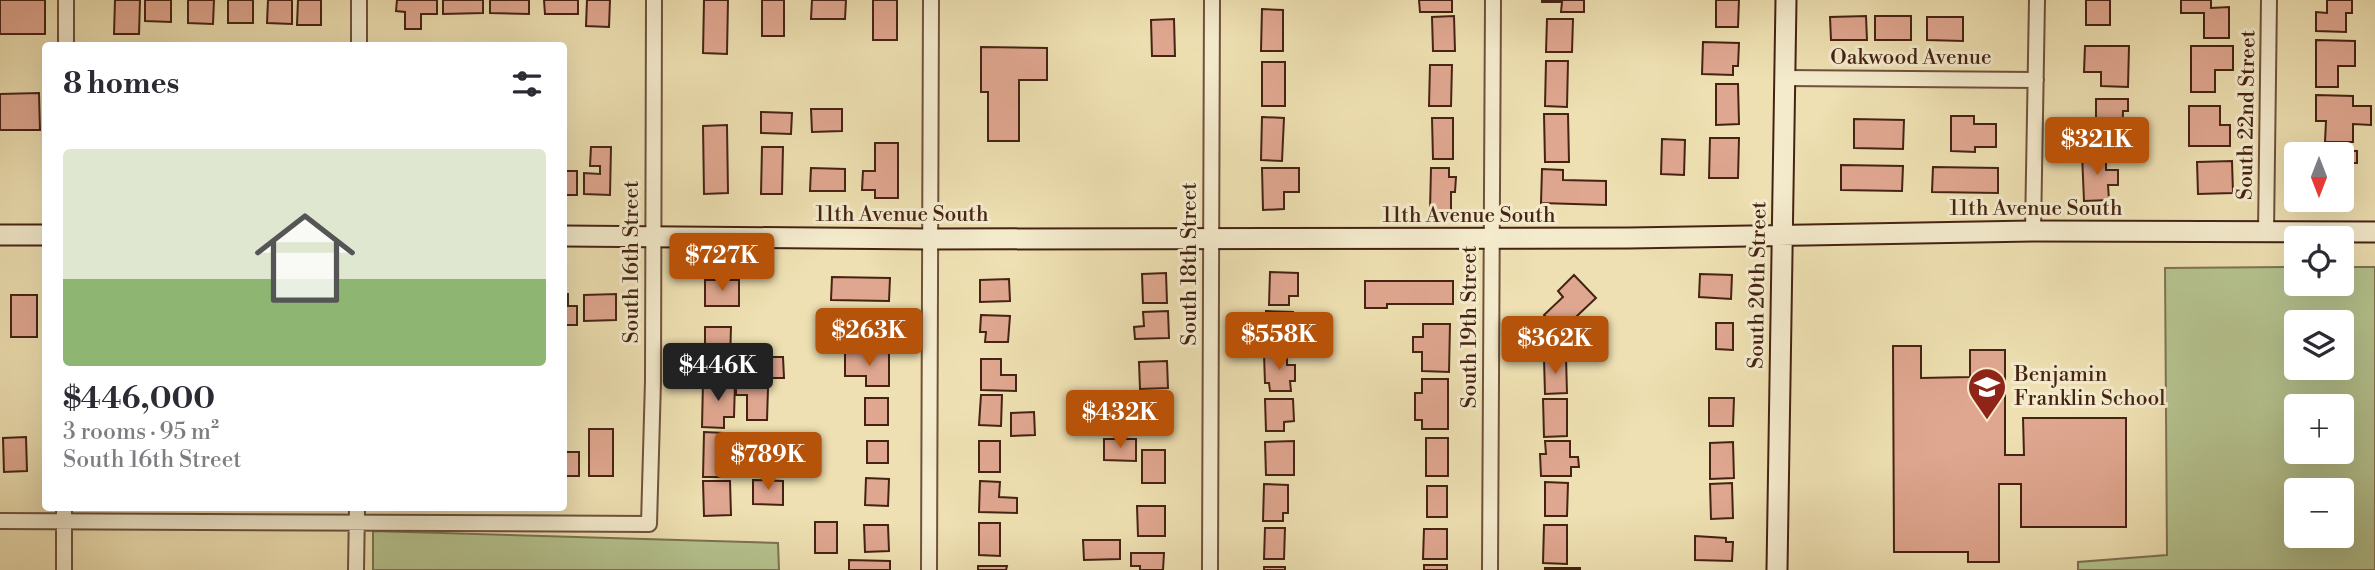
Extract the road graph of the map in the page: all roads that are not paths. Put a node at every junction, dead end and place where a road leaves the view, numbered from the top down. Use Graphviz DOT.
graph roads {
  1 [pos="66,0"];
  2 [pos="359,0"];
  3 [pos="654,0"];
  4 [pos="931,0"];
  5 [pos="1212,0"];
  6 [pos="1493,0"];
  7 [pos="1786,0"];
  8 [pos="2037,0"];
  9 [pos="2270,0"];
  10 [pos="66,42"];
  11 [pos="359,42"];
  12 [pos="1785,78"];
  13 [pos="2036,80"];
  14 [pos="2033,231"];
  15 [pos="2266,232"];
  16 [pos="2375,232"];
  17 [pos="0,235"];
  18 [pos="42,235"];
  19 [pos="1781,235"];
  20 [pos="567,236"];
  21 [pos="652,237"];
  22 [pos="1212,238"];
  23 [pos="1492,238"];
  24 [pos="930,239"];
  25 [pos="64,514"];
  26 [pos="357,515"];
  27 [pos="0,521"];
  28 [pos="64,570"];
  29 [pos="356,570"];
  30 [pos="929,570"];
  31 [pos="1210,570"];
  32 [pos="1490,570"];
  33 [pos="1777,570"];
  1 -- 10 [label="street"];
  2 -- 11 [label="street"];
  3 -- 21 [label="street, South 16th Street"];
  4 -- 24 [label="street"];
  5 -- 22 [label="street, South 18th Street"];
  6 -- 23 [label="street, South 19th Street"];
  7 -- 12 [label="street, South 20th Street"];
  8 -- 13 [label="street"];
  9 -- 15 [label="street, South 22nd Street"];
  12 -- 13 [label="street, Oakwood Avenue"];
  12 -- 19 [label="street, South 20th Street"];
  13 -- 14 [label="street"];
  14 -- 15 [label="street, 11th Avenue South"];
  14 -- 19 [label="street, 11th Avenue South"];
  15 -- 16 [label="street, 11th Avenue South"];
  17 -- 18 [label="street"];
  19 -- 23 [label="street, 11th Avenue South"];
  19 -- 33 [label="street, South 20th Street"];
  20 -- 21 [label="street, 11th Avenue South"];
  21 -- 24 [label="street, 11th Avenue South"];
  21 -- 26 [label="street, South 16th Street"];
  22 -- 23 [label="street, 11th Avenue South"];
  22 -- 24 [label="street, 11th Avenue South"];
  22 -- 31 [label="street, South 18th Street"];
  23 -- 32 [label="street, South 19th Street"];
  24 -- 30 [label="street"];
  25 -- 26 [label="street"];
  25 -- 27 [label="street"];
  25 -- 28 [label="street"];
  26 -- 29 [label="street"];
}
